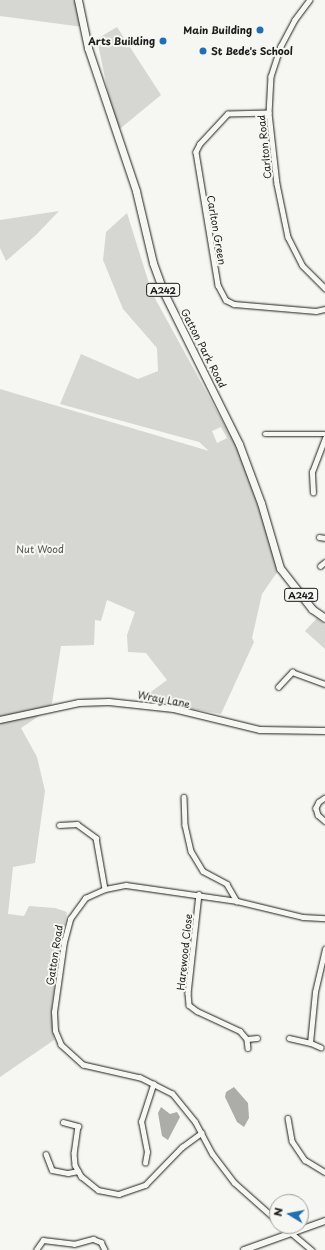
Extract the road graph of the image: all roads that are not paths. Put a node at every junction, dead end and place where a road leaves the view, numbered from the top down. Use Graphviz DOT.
graph roads {
  1 [pos="78,0"];
  2 [pos="310,0"];
  3 [pos="269,113"];
  4 [pos="325,288"];
  5 [pos="325,309"];
  6 [pos="265,434"];
  7 [pos="325,434"];
  8 [pos="325,438"];
  9 [pos="313,493"];
  10 [pos="320,537"];
  11 [pos="325,538"];
  12 [pos="325,562"];
  13 [pos="320,566"];
  14 [pos="325,618"];
  15 [pos="325,684"];
  16 [pos="278,687"];
  17 [pos="0,720"];
  18 [pos="325,731"];
  19 [pos="184,797"];
  20 [pos="325,798"];
  21 [pos="325,821"];
  22 [pos="59,825"];
  23 [pos="105,889"];
  24 [pos="199,894"];
  25 [pos="237,901"];
  26 [pos="325,918"];
  27 [pos="325,949"];
  28 [pos="257,1038"];
  29 [pos="289,1038"];
  30 [pos="247,1039"];
  31 [pos="310,1044"];
  32 [pos="248,1048"];
  33 [pos="321,1048"];
  34 [pos="153,1084"];
  35 [pos="288,1118"];
  36 [pos="63,1122"];
  37 [pos="201,1133"];
  38 [pos="46,1154"];
  39 [pos="145,1163"];
  40 [pos="78,1171"];
  41 [pos="325,1172"];
  42 [pos="269,1214"];
  43 [pos="325,1221"];
  44 [pos="309,1227"];
  45 [pos="288,1234"];
  46 [pos="292,1234"];
  47 [pos="36,1250"];
  48 [pos="105,1250"];
  49 [pos="244,1250"];
  50 [pos="312,1250"];
  1 -- 14 [label="main road, Gatton Park Road / A242"];
  2 -- 3 [label="street, Carlton Road"];
  3 -- 4 [label="street, Carlton Road"];
  3 -- 5 [label="street, Carlton Green"];
  6 -- 7 [label="street"];
  8 -- 9 [label="street"];
  10 -- 11 [label="street"];
  12 -- 13 [label="street"];
  15 -- 16 [label="street"];
  17 -- 18 [label="street, Wray Lane"];
  19 -- 25 [label="street"];
  20 -- 21 [label="street"];
  22 -- 23 [label="street"];
  23 -- 24 [label="street, Gatton Road"];
  23 -- 34 [label="street, Gatton Road"];
  24 -- 25 [label="street, Gatton Road"];
  24 -- 30 [label="street, Harewood Close"];
  25 -- 26 [label="street, Gatton Road"];
  27 -- 31 [label="street"];
  28 -- 30 [label="street"];
  29 -- 31 [label="street"];
  30 -- 32 [label="street"];
  31 -- 33 [label="street"];
  34 -- 37 [label="street, Gatton Road"];
  34 -- 39 [label="street"];
  35 -- 41 [label="street"];
  36 -- 40 [label="street"];
  37 -- 40 [label="street"];
  37 -- 42 [label="street, Gatton Road"];
  38 -- 40 [label="street"];
  43 -- 44 [label="street"];
  45 -- 49 [label="street"];
  46 -- 50 [label="street"];
  47 -- 48 [label="street"];
}
